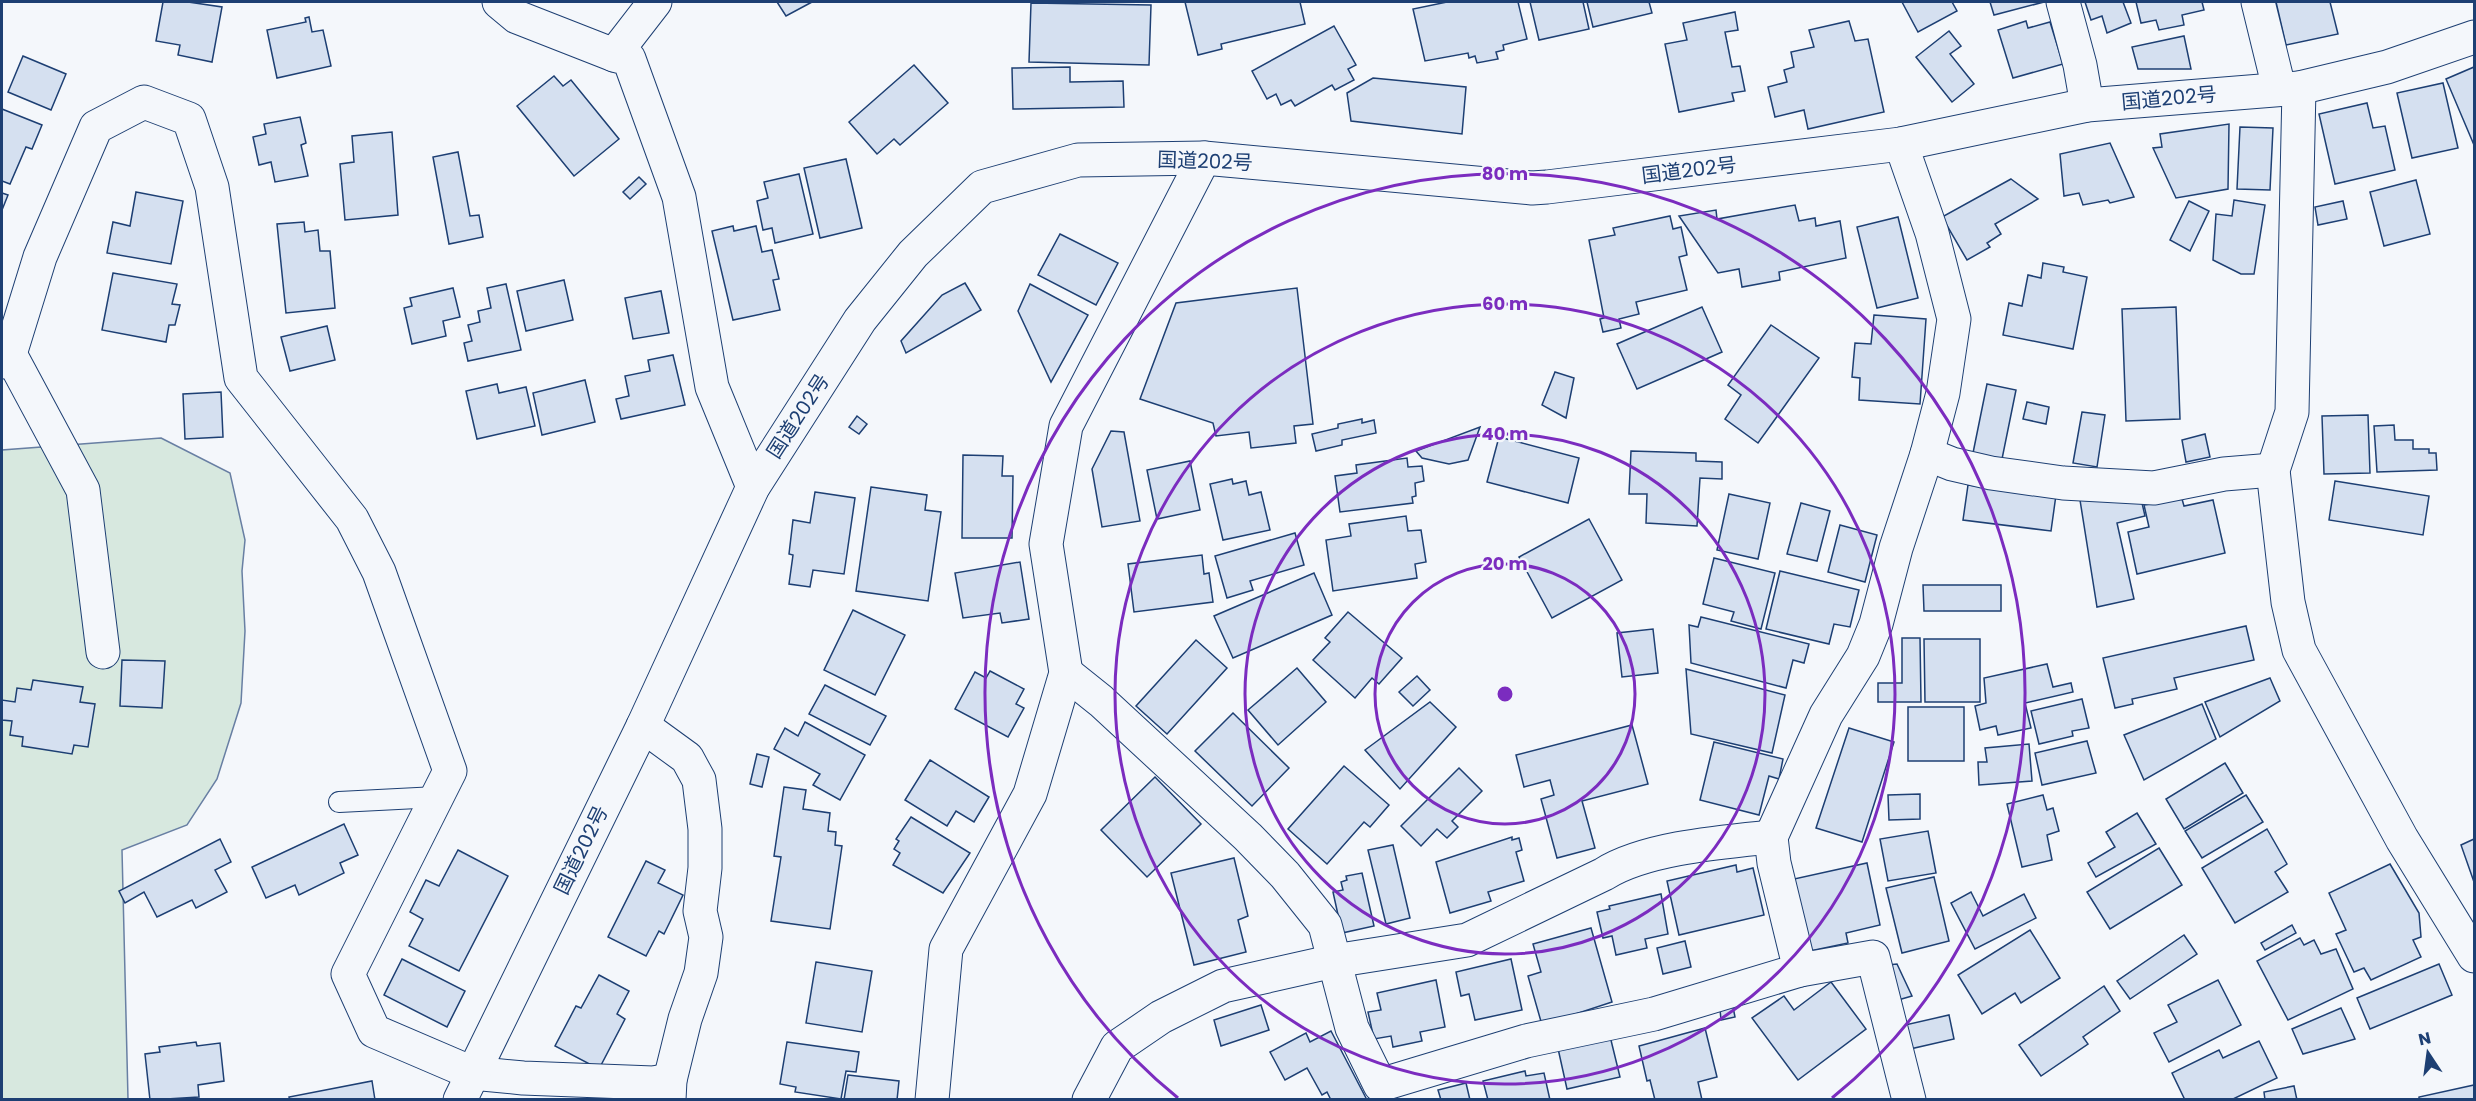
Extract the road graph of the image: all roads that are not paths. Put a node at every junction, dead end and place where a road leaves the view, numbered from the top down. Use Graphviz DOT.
graph roads {
  1 [pos="499,2"];
  2 [pos="655,2"];
  3 [pos="2063,2"];
  4 [pos="2258,2"];
  5 [pos="2475,37"];
  6 [pos="614,55"];
  7 [pos="2289,88"];
  8 [pos="2087,105"];
  9 [pos="1901,144"];
  10 [pos="1204,158"];
  11 [pos="6,358"];
  12 [pos="1928,454"];
  13 [pos="2273,470"];
  14 [pos="753,487"];
  15 [pos="103,652"];
  16 [pos="1066,673"];
  17 [pos="643,726"];
  18 [pos="437,797"];
  19 [pos="339,802"];
  20 [pos="1771,837"];
  21 [pos="2475,956"];
  22 [pos="1334,961"];
  23 [pos="1800,970"];
  24 [pos="466,1086"];
  25 [pos="670,1090"];
  26 [pos="932,1100"];
  27 [pos="1089,1100"];
  28 [pos="1909,1100"];
  1 -- 6 [label="main road"];
  2 -- 6 [label="main road"];
  3 -- 8 [label="main road"];
  4 -- 7 [label="main road"];
  5 -- 7 [label="main road, 国道202号"];
  6 -- 14 [label="main road"];
  7 -- 8 [label="main road, 国道202号"];
  7 -- 13 [label="main road"];
  8 -- 9 [label="main road, 国道202号"];
  9 -- 10 [label="main road, 国道202号"];
  9 -- 12 [label="main road"];
  10 -- 14 [label="main road, 国道202号"];
  10 -- 16 [label="main road"];
  11 -- 15 [label="main road"];
  11 -- 18 [label="main road"];
  12 -- 13 [label="main road"];
  12 -- 20 [label="main road"];
  13 -- 21 [label="main road"];
  14 -- 17 [label="main road, 国道202号"];
  16 -- 22 [label="main road"];
  16 -- 26 [label="main road"];
  17 -- 24 [label="main road, 国道202号"];
  17 -- 25 [label="main road"];
  18 -- 19 [label="lane"];
  18 -- 24 [label="main road"];
  20 -- 22 [label="main road"];
  20 -- 23 [label="main road"];
  22 -- 23 [label="main road"];
  22 -- 27 [label="main road"];
  23 -- 28 [label="main road"];
  24 -- 25 [label="main road"];
}
